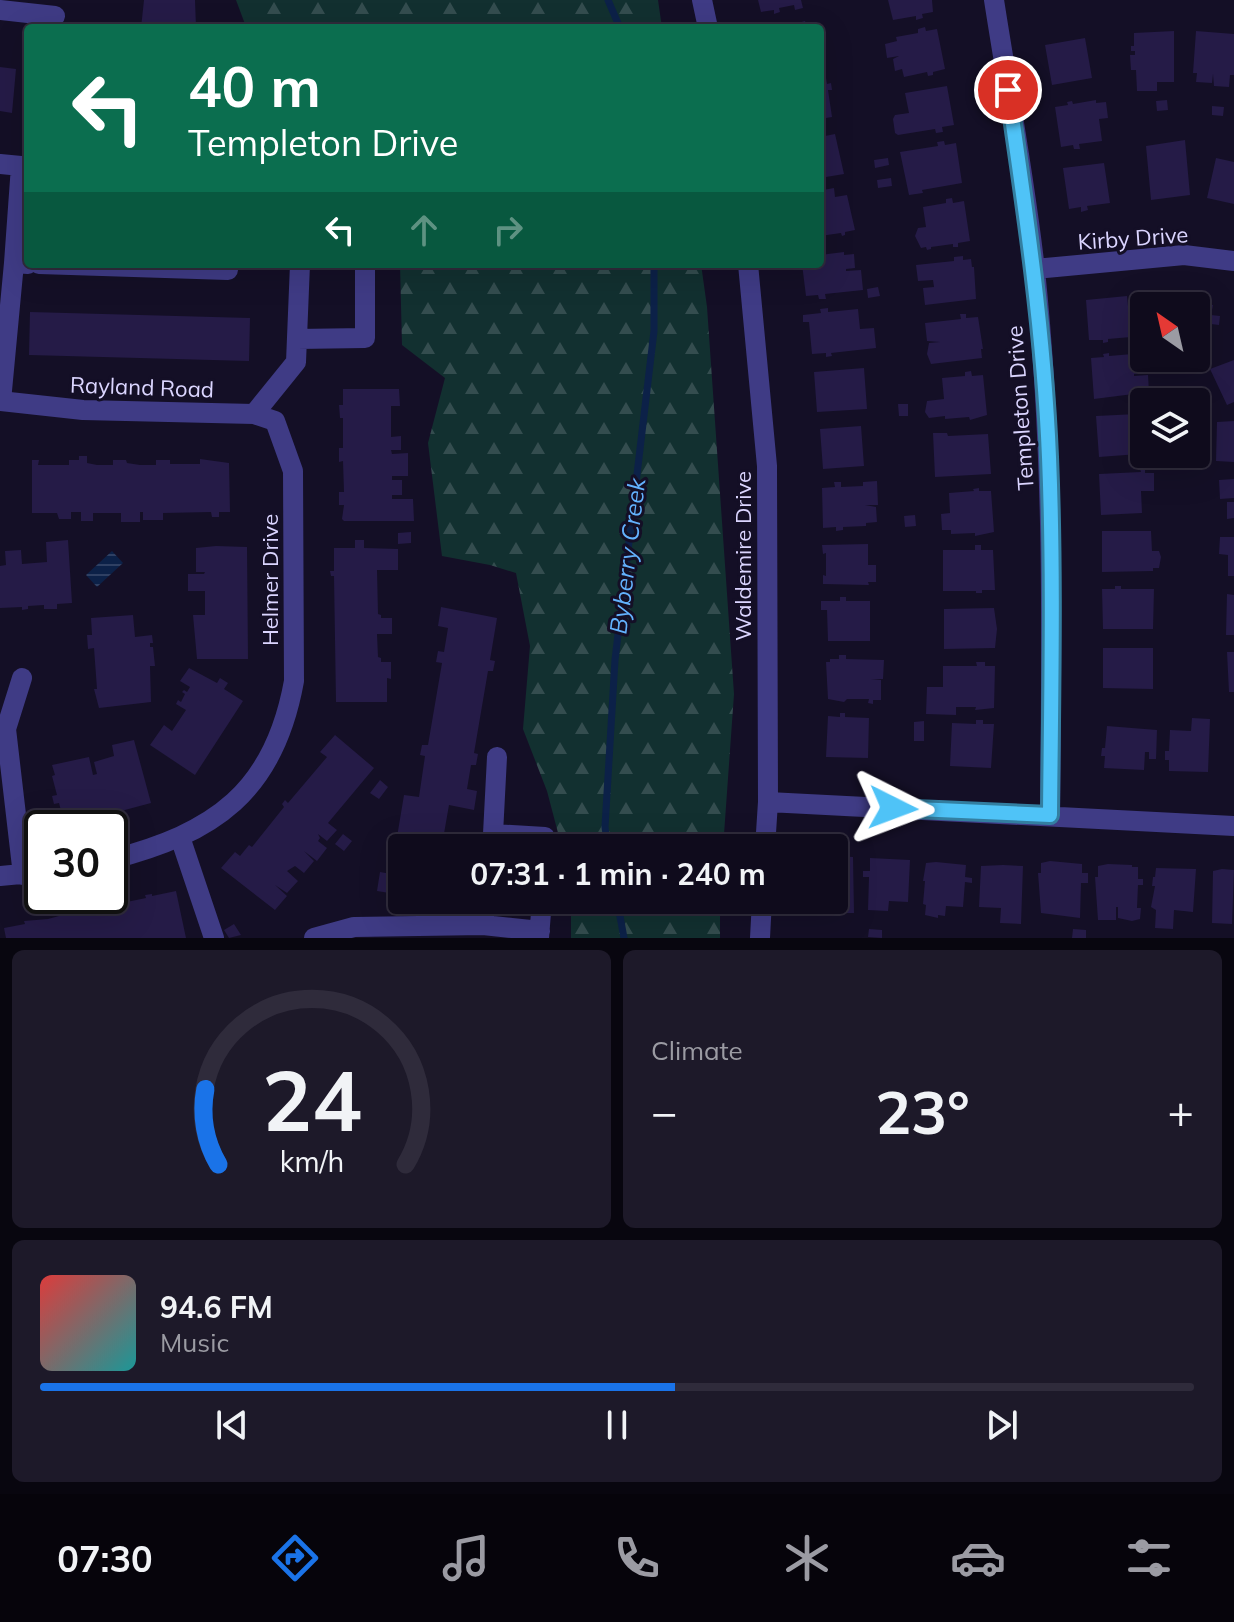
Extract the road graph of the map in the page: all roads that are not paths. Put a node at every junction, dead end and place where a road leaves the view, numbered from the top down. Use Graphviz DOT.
graph roads {
  1 [pos="702,0"];
  2 [pos="994,0"];
  3 [pos="0,10"];
  4 [pos="55,16"];
  5 [pos="707,24"];
  6 [pos="0,164"];
  7 [pos="1234,261"];
  8 [pos="21,263"];
  9 [pos="165,268"];
  10 [pos="300,268"];
  11 [pos="365,268"];
  12 [pos="748,268"];
  13 [pos="1035,269"];
  14 [pos="228,270"];
  15 [pos="297,339"];
  16 [pos="0,401"];
  17 [pos="254,414"];
  18 [pos="277,427"];
  19 [pos="22,678"];
  20 [pos="497,757"];
  21 [pos="768,802"];
  22 [pos="1050,815"];
  23 [pos="1234,826"];
  24 [pos="24,829"];
  25 [pos="492,834"];
  26 [pos="766,834"];
  27 [pos="180,837"];
  28 [pos="128,854"];
  29 [pos="24,874"];
  30 [pos="0,876"];
  31 [pos="484,914"];
  32 [pos="541,914"];
  33 [pos="761,914"];
  34 [pos="483,925"];
  35 [pos="540,935"];
  36 [pos="214,938"];
  37 [pos="314,938"];
  38 [pos="760,938"];
  1 -- 5 [label="street"];
  2 -- 13 [label="street, Templeton Drive"];
  3 -- 4 [label="street"];
  6 -- 8 [label="street"];
  7 -- 13 [label="street, Kirby Drive"];
  8 -- 16 [label="street"];
  9 -- 14 [label="street"];
  10 -- 15 [label="street"];
  11 -- 15 [label="street"];
  12 -- 21 [label="street, Waldemire Drive"];
  13 -- 22 [label="street, Templeton Drive"];
  15 -- 17 [label="street"];
  16 -- 17 [label="street, Rayland Road"];
  17 -- 18 [label="street, Rayland Road"];
  18 -- 27 [label="street, Helmer Drive"];
  19 -- 24 [label="street"];
  20 -- 25 [label="street"];
  21 -- 22 [label="street"];
  21 -- 26 [label="street, Waldemire Drive"];
  22 -- 23 [label="street"];
  27 -- 28 [label="street, Helmer Drive"];
  27 -- 36 [label="street"];
  29 -- 30 [label="street"];
  31 -- 34 [label="street"];
  32 -- 35 [label="street"];
  33 -- 38 [label="street"];
  34 -- 35 [label="street"];
  34 -- 37 [label="street"];
}
